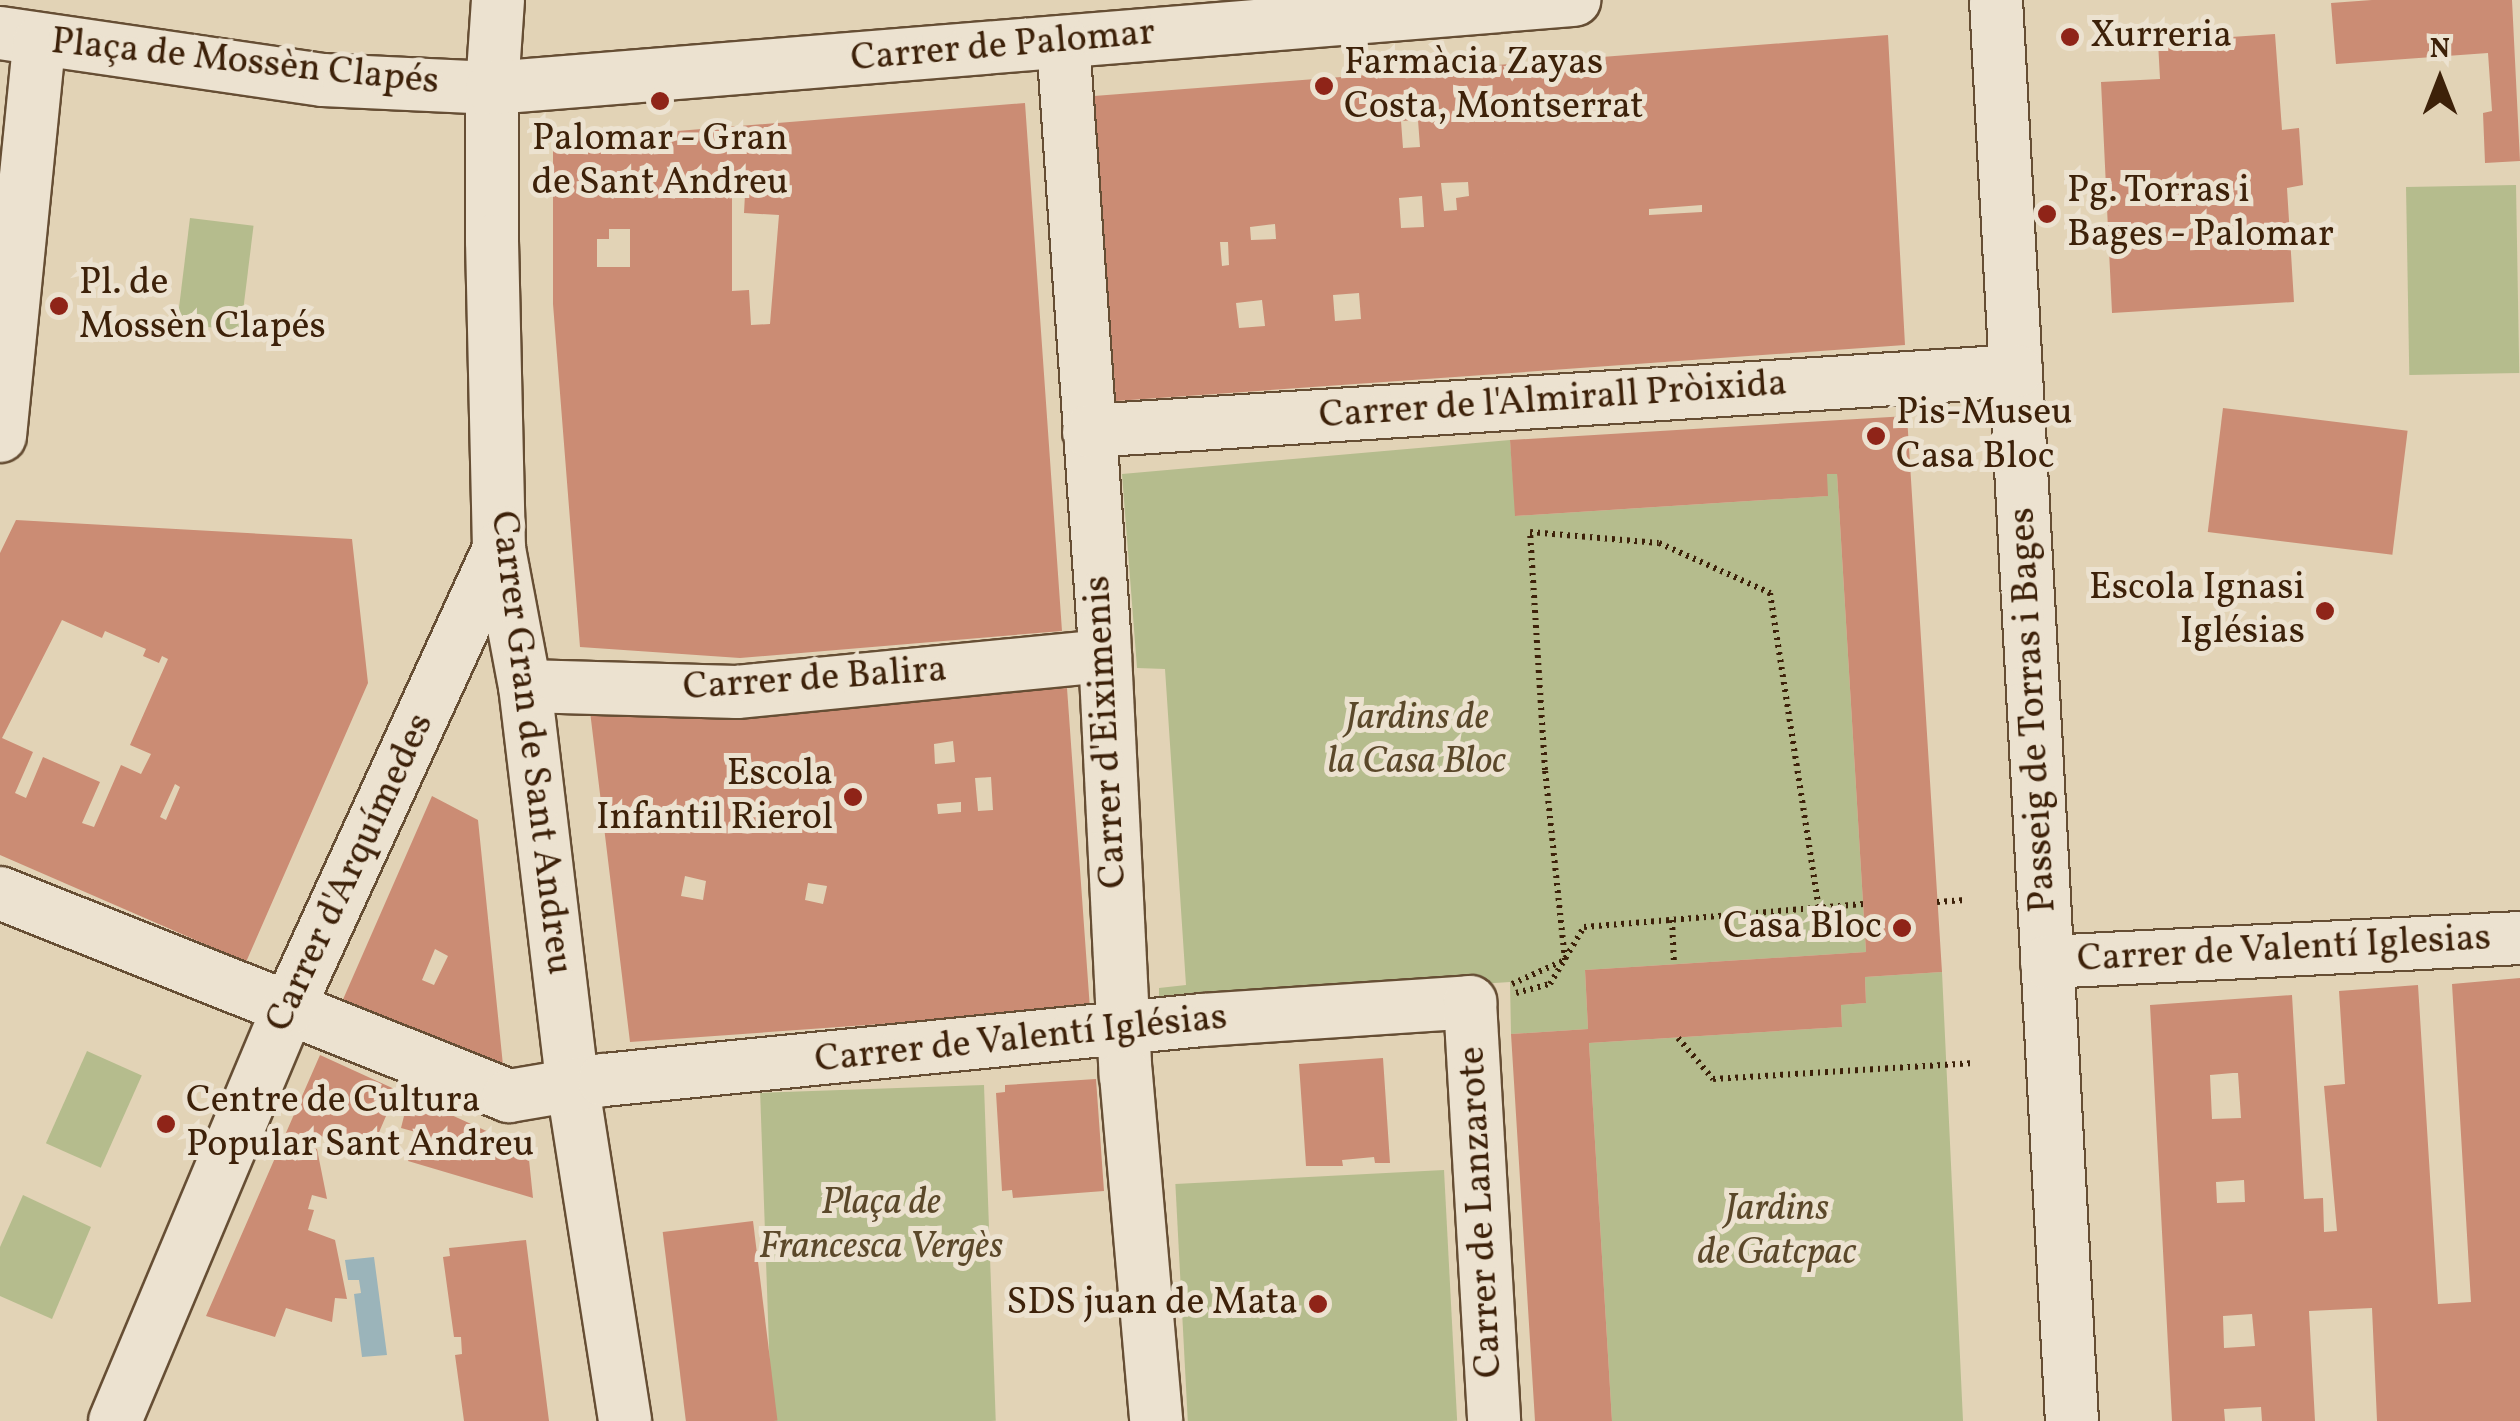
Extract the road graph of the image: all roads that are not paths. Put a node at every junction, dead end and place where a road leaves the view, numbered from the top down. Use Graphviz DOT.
graph roads {
  1 [pos="498,0"];
  2 [pos="1574,0"];
  3 [pos="1996,0"];
  4 [pos="19,37"];
  5 [pos="1063,42"];
  6 [pos="492,88"];
  7 [pos="2016,370"];
  8 [pos="1090,431"];
  9 [pos="0,436"];
  10 [pos="499,550"];
  11 [pos="1105,656"];
  12 [pos="525,686"];
  13 [pos="0,893"];
  14 [pos="2520,938"];
  15 [pos="2047,962"];
  16 [pos="1490,998"];
  17 [pos="288,1010"];
  18 [pos="1125,1028"];
  19 [pos="574,1088"];
  20 [pos="116,1421"];
  21 [pos="625,1421"];
  22 [pos="1156,1421"];
  23 [pos="1494,1421"];
  24 [pos="2072,1421"];
  1 -- 6 [label="street, Carrer Gran de Sant Andreu"];
  2 -- 5 [label="street, Carrer de Palomar"];
  3 -- 7 [label="street, Passeig de Torras i Bages"];
  4 -- 6 [label="street, Plaça de Mossèn Clapés"];
  4 -- 9 [label="street"];
  5 -- 6 [label="street, Carrer de Palomar"];
  5 -- 8 [label="street, Carrer d'Eiximenis"];
  6 -- 10 [label="street, Carrer Gran de Sant Andreu"];
  7 -- 8 [label="street, Carrer de l'Almirall Pròixida"];
  7 -- 15 [label="street, Passeig de Torras i Bages"];
  8 -- 11 [label="street, Carrer d'Eiximenis"];
  10 -- 12 [label="street, Carrer Gran de Sant Andreu"];
  10 -- 17 [label="street, Carrer d'Arquímedes"];
  11 -- 12 [label="street, Carrer de Balira"];
  11 -- 18 [label="street, Carrer d'Eiximenis"];
  12 -- 19 [label="street, Carrer Gran de Sant Andreu"];
  13 -- 17 [label="street, Carrer de Valentí Iglésias"];
  14 -- 15 [label="street, Carrer de Valentí Iglesias"];
  15 -- 24 [label="street, Passeig de Torras i Bages"];
  16 -- 18 [label="street, Carrer de Valentí Iglésias"];
  16 -- 23 [label="street, Carrer de Lanzarote"];
  17 -- 19 [label="street, Carrer de Valentí Iglésias"];
  17 -- 20 [label="street, Carrer d'Arquímedes"];
  18 -- 19 [label="street, Carrer de Valentí Iglésias"];
  18 -- 22 [label="street, Carrer d'Eiximenis"];
  19 -- 21 [label="street, Carrer Gran de Sant Andreu"];
}
